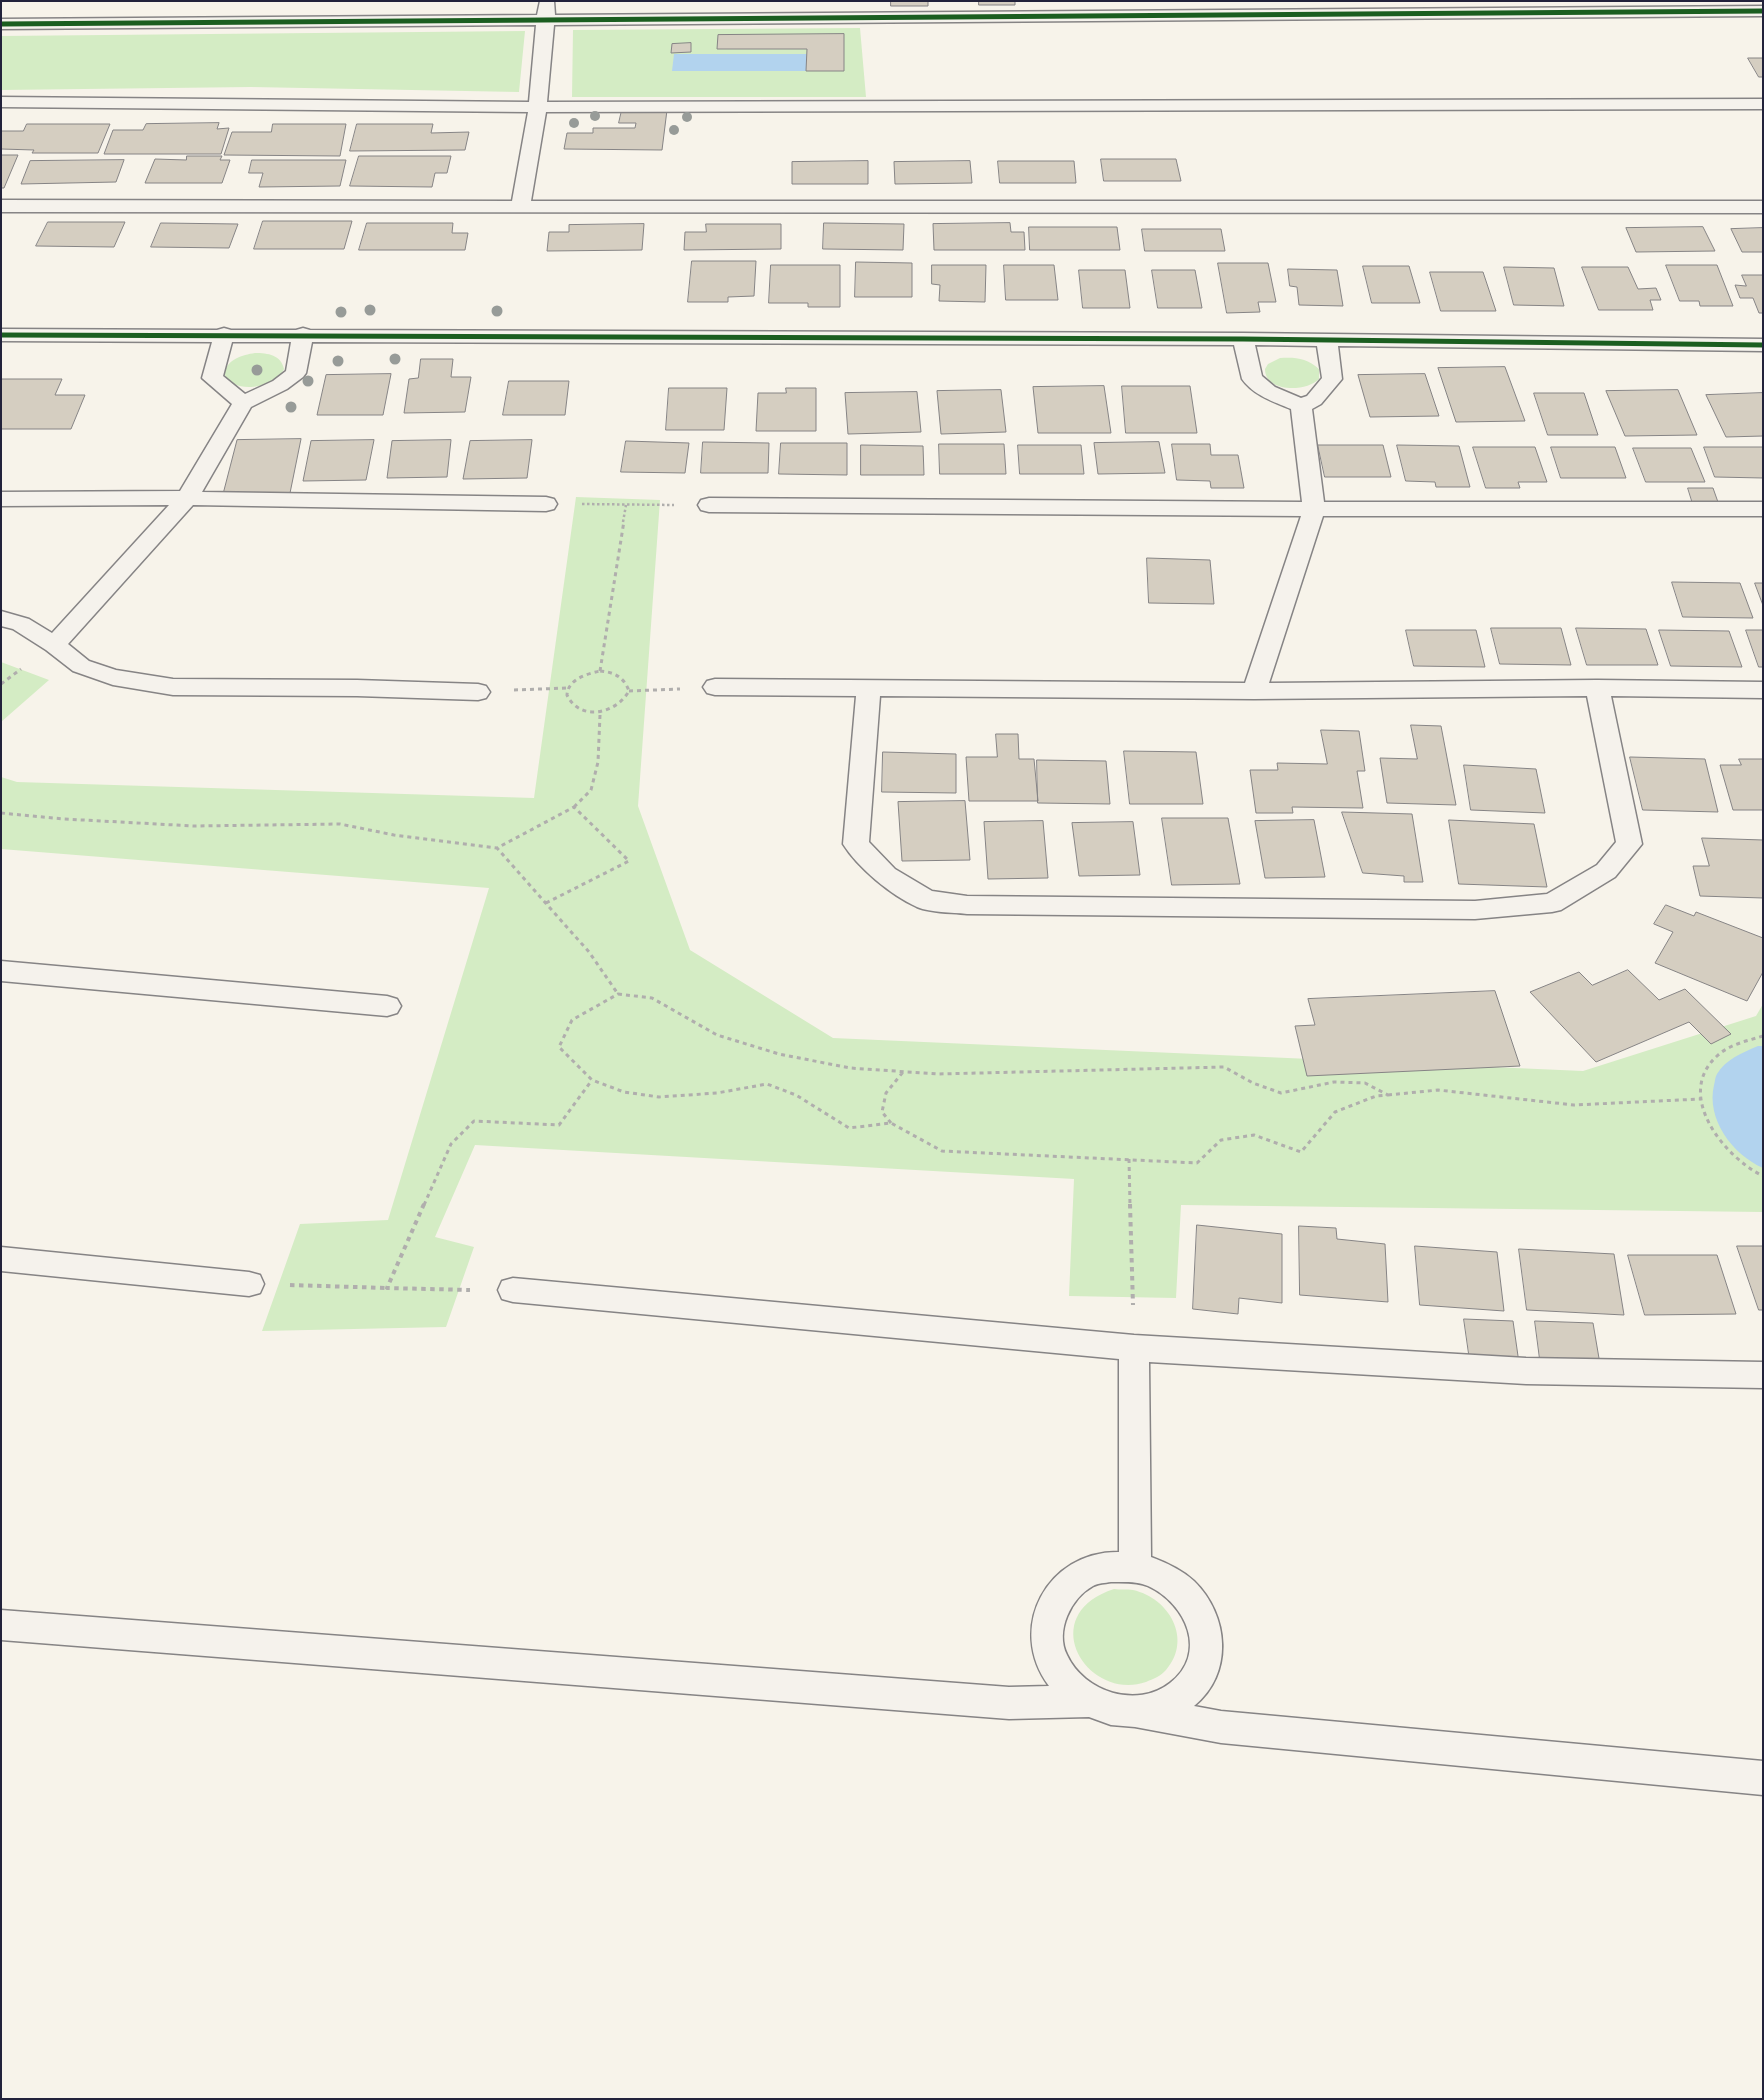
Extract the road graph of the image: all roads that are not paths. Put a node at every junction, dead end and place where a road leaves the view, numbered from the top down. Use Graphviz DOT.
graph roads {
  1 [pos="547,1"];
  2 [pos="1763,10"];
  3 [pos="545,19"];
  4 [pos="1,24"];
  5 [pos="1,102"];
  6 [pos="1763,104"];
  7 [pos="538,107"];
  8 [pos="1,206"];
  9 [pos="521,206"];
  10 [pos="1763,208"];
  11 [pos="224,334"];
  12 [pos="303,334"];
  13 [pos="1,335"];
  14 [pos="1243,339"];
  15 [pos="1327,341"];
  16 [pos="1763,345"];
  17 [pos="243,404"];
  18 [pos="1301,406"];
  19 [pos="187,498"];
  20 [pos="1,499"];
  21 [pos="546,504"];
  22 [pos="709,505"];
  23 [pos="1314,509"];
  24 [pos="1763,509"];
  25 [pos="1,618"];
  26 [pos="54,644"];
  27 [pos="715,687"];
  28 [pos="869,687"];
  29 [pos="1597,688"];
  30 [pos="1763,690"];
  31 [pos="1254,691"];
  32 [pos="478,692"];
  33 [pos="1,971"];
  34 [pos="387,1006"];
  35 [pos="1,1259"];
  36 [pos="249,1284"];
  37 [pos="513,1290"];
  38 [pos="1134,1348"];
  39 [pos="1763,1375"];
  40 [pos="1135,1568"];
  41 [pos="1,1625"];
  42 [pos="1088,1701"];
  43 [pos="1138,1712"];
  44 [pos="1763,1778"];
  1 -- 3 [label="street"];
  2 -- 3 [label="street"];
  3 -- 4 [label="street"];
  3 -- 7 [label="street"];
  5 -- 7 [label="street"];
  6 -- 7 [label="street"];
  7 -- 9 [label="street"];
  8 -- 9 [label="street"];
  9 -- 10 [label="street"];
  11 -- 12 [label="street"];
  11 -- 13 [label="street"];
  11 -- 17 [label="street"];
  12 -- 14 [label="street"];
  12 -- 17 [label="street"];
  14 -- 15 [label="street"];
  14 -- 18 [label="street"];
  15 -- 16 [label="street"];
  15 -- 18 [label="street"];
  17 -- 19 [label="street"];
  18 -- 23 [label="street"];
  19 -- 20 [label="street"];
  19 -- 21 [label="street"];
  19 -- 26 [label="street"];
  22 -- 23 [label="street"];
  23 -- 24 [label="street"];
  23 -- 31 [label="street"];
  25 -- 26 [label="street"];
  26 -- 32 [label="street"];
  27 -- 28 [label="street"];
  28 -- 29 [label="street"];
  28 -- 31 [label="street"];
  29 -- 30 [label="street"];
  29 -- 31 [label="street"];
  33 -- 34 [label="street"];
  35 -- 36 [label="street"];
  37 -- 38 [label="street"];
  38 -- 39 [label="street"];
  38 -- 40 [label="street"];
  40 -- 42 [label="street"];
  40 -- 43 [label="street"];
  41 -- 42 [label="street"];
  42 -- 43 [label="street"];
  43 -- 44 [label="street"];
}
